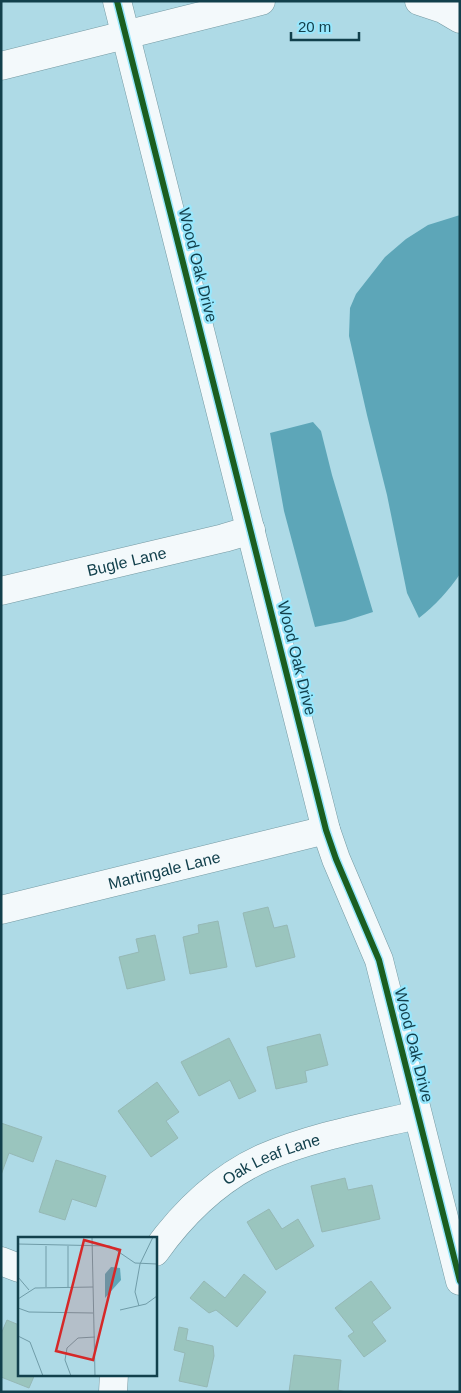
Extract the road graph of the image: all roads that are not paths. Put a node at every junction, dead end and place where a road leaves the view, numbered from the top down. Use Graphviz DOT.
graph roads {
  1 [pos="117,1"];
  2 [pos="261,1"];
  3 [pos="419,1"];
  4 [pos="460,19"];
  5 [pos="126,35"];
  6 [pos="1,66"];
  7 [pos="250,530"];
  8 [pos="1,591"];
  9 [pos="326,830"];
  10 [pos="1,910"];
  11 [pos="417,1114"];
  12 [pos="156,1251"];
  13 [pos="1,1261"];
  14 [pos="18,1268"];
  15 [pos="460,1281"];
  16 [pos="114,1376"];
  17 [pos="112,1392"];
  1 -- 5 [label="street, Wood Oak Drive"];
  2 -- 5 [label="street"];
  3 -- 4 [label="street"];
  5 -- 6 [label="street"];
  5 -- 7 [label="street, Wood Oak Drive"];
  7 -- 8 [label="street, Bugle Lane"];
  7 -- 9 [label="street, Wood Oak Drive"];
  9 -- 10 [label="street, Martingale Lane"];
  9 -- 11 [label="street, Wood Oak Drive"];
  11 -- 12 [label="street, Oak Leaf Lane"];
  11 -- 15 [label="street, Wood Oak Drive"];
  13 -- 14 [label="street"];
  16 -- 17 [label="street"];
}
